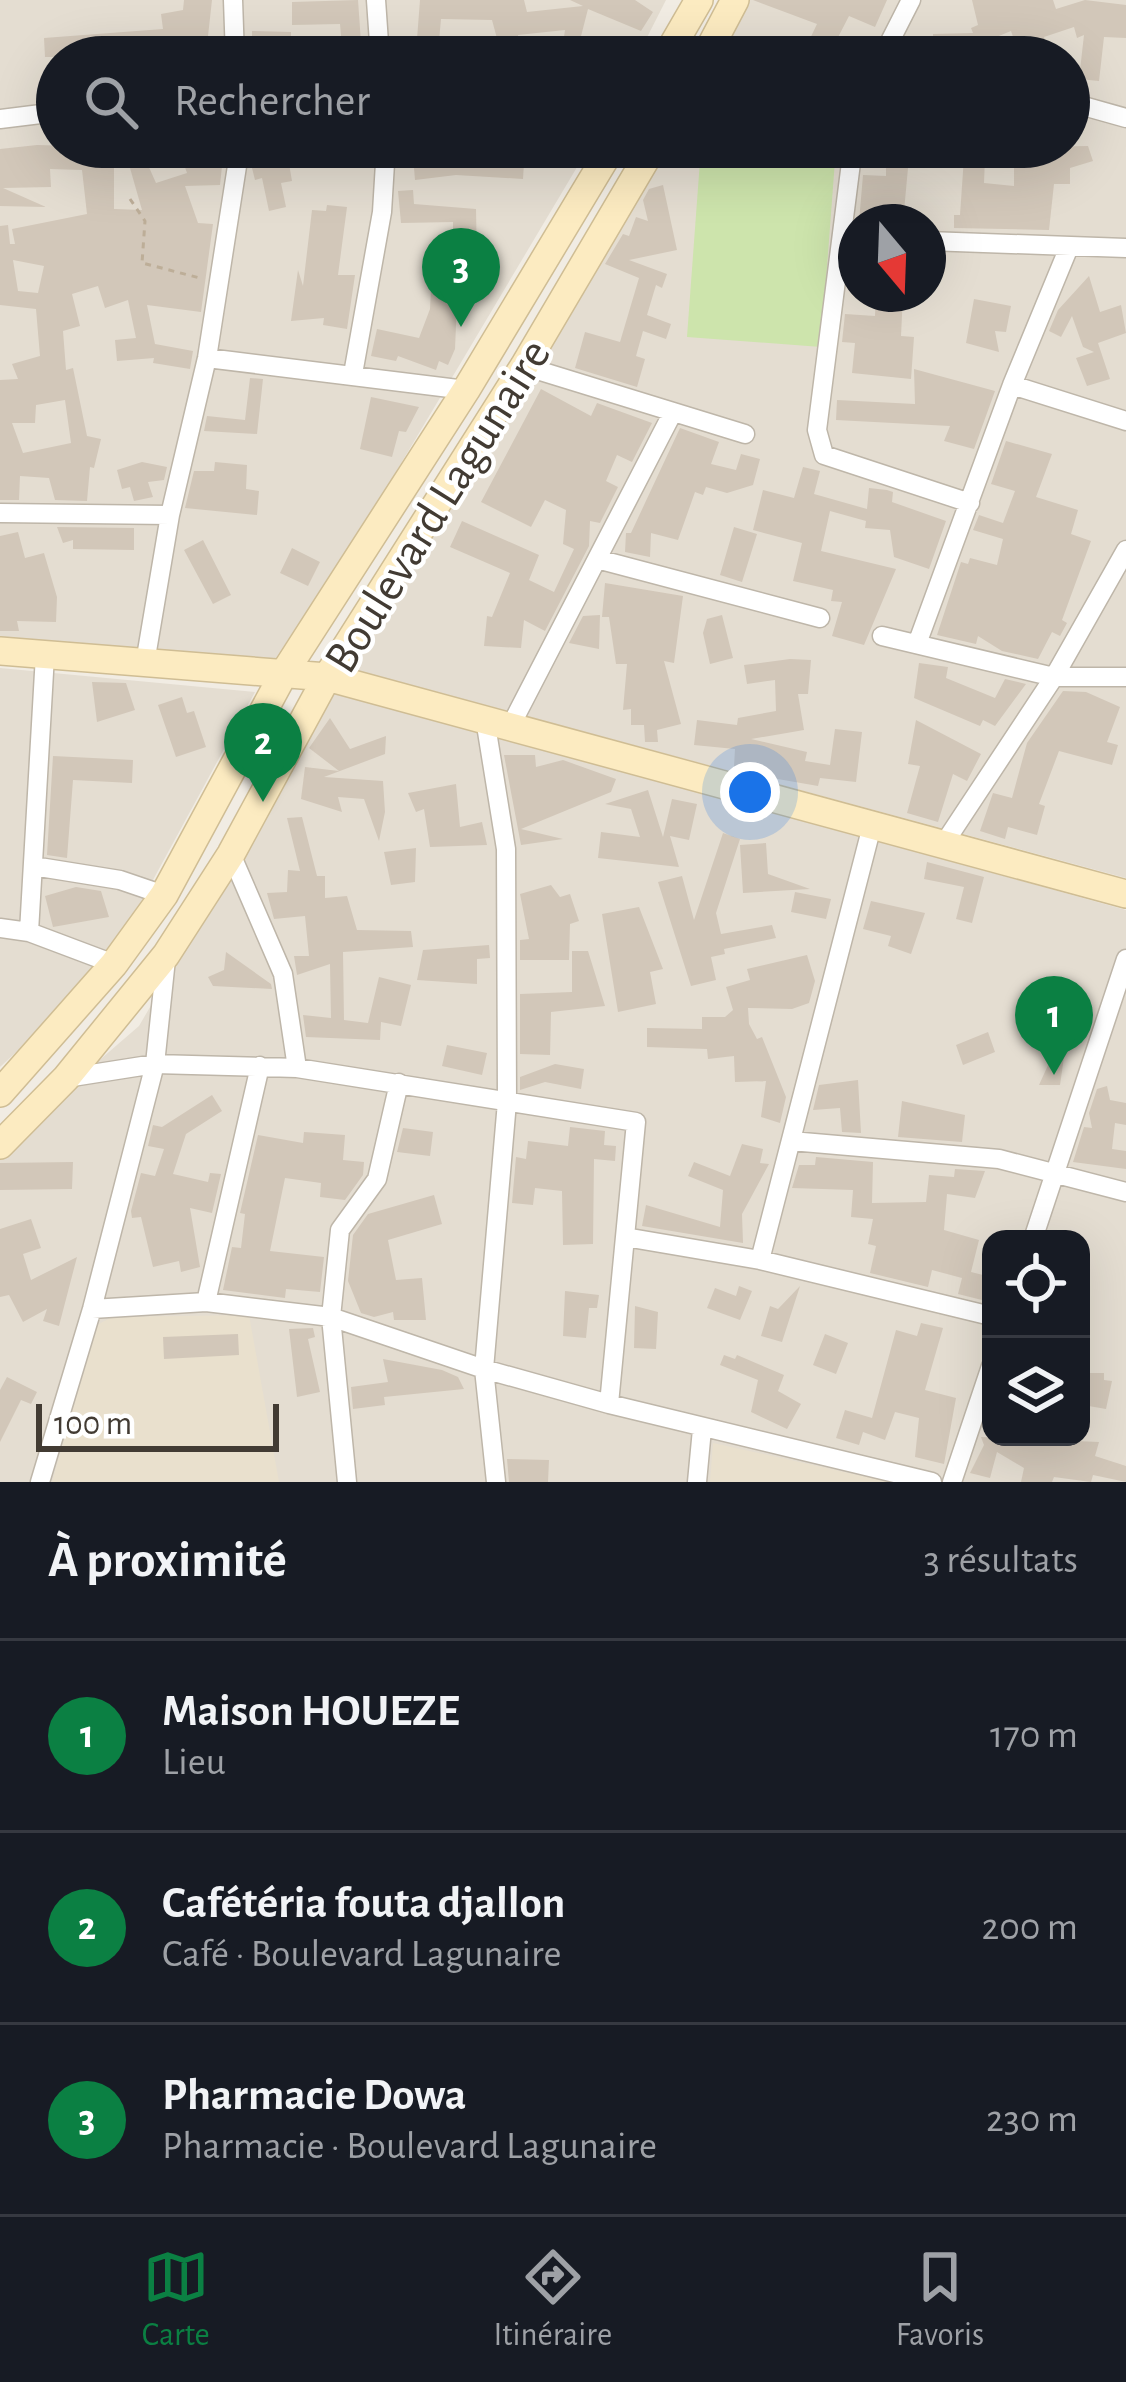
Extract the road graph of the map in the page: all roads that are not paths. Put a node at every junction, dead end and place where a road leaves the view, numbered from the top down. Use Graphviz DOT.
graph roads {
  1 [pos="233,0"];
  2 [pos="376,0"];
  3 [pos="699,0"];
  4 [pos="735,0"];
  5 [pos="911,0"];
  6 [pos="234,36"];
  7 [pos="379,36"];
  8 [pos="678,36"];
  9 [pos="716,36"];
  10 [pos="893,36"];
  11 [pos="1090,109"];
  12 [pos="36,115"];
  13 [pos="1126,118"];
  14 [pos="0,119"];
  15 [pos="237,168"];
  16 [pos="385,168"];
  17 [pos="599,168"];
  18 [pos="641,168"];
  19 [pos="852,168"];
  20 [pos="850,204"];
  21 [pos="946,243"];
  22 [pos="1069,247"];
  23 [pos="1126,248"];
  24 [pos="838,306"];
  25 [pos="207,358"];
  26 [pos="524,366"];
  27 [pos="352,374"];
  28 [pos="1012,385"];
  29 [pos="466,390"];
  30 [pos="673,412"];
  31 [pos="1126,421"];
  32 [pos="745,434"];
  33 [pos="970,503"];
  34 [pos="0,513"];
  35 [pos="170,515"];
  36 [pos="1126,550"];
  37 [pos="597,559"];
  38 [pos="820,618"];
  39 [pos="882,636"];
  40 [pos="917,644"];
  41 [pos="0,651"];
  42 [pos="45,655"];
  43 [pos="145,663"];
  44 [pos="284,674"];
  45 [pos="1054,676"];
  46 [pos="1126,676"];
  47 [pos="327,677"];
  48 [pos="497,723"];
  49 [pos="873,822"];
  50 [pos="943,844"];
  51 [pos="231,854"];
  52 [pos="33,866"];
  53 [pos="1126,894"];
  54 [pos="164,895"];
  55 [pos="0,928"];
  56 [pos="29,932"];
  57 [pos="166,955"];
  58 [pos="1126,959"];
  59 [pos="114,964"];
  60 [pos="155,1064"];
  61 [pos="260,1066"];
  62 [pos="297,1068"];
  63 [pos="66,1078"];
  64 [pos="399,1083"];
  65 [pos="3,1086"];
  66 [pos="507,1102"];
  67 [pos="790,1141"];
  68 [pos="0,1145"];
  69 [pos="1055,1171"];
  70 [pos="1126,1192"];
  71 [pos="1036,1230"];
  72 [pos="626,1237"];
  73 [pos="760,1260"];
  74 [pos="206,1302"];
  75 [pos="92,1309"];
  76 [pos="982,1314"];
  77 [pos="332,1317"];
  78 [pos="484,1369"];
  79 [pos="982,1393"];
  80 [pos="609,1404"];
  81 [pos="701,1429"];
  82 [pos="40,1482"];
  83 [pos="347,1482"];
  84 [pos="496,1482"];
  85 [pos="697,1482"];
  86 [pos="932,1482"];
  87 [pos="952,1482"];
  1 -- 6 [label="street"];
  2 -- 7 [label="street"];
  3 -- 8 [label="main road"];
  4 -- 9 [label="main road"];
  5 -- 10 [label="street"];
  11 -- 13 [label="street"];
  12 -- 14 [label="street"];
  15 -- 25 [label="street"];
  16 -- 27 [label="street"];
  17 -- 29 [label="main road, Boulevard Lagunaire"];
  18 -- 26 [label="main road, Boulevard Lagunaire"];
  19 -- 20 [label="street"];
  21 -- 22 [label="street"];
  22 -- 23 [label="street"];
  22 -- 28 [label="street"];
  24 -- 33 [label="street"];
  25 -- 27 [label="street"];
  25 -- 35 [label="street"];
  26 -- 30 [label="street"];
  26 -- 47 [label="main road, Boulevard Lagunaire"];
  27 -- 29 [label="street"];
  28 -- 31 [label="street"];
  28 -- 33 [label="street"];
  29 -- 44 [label="main road, Boulevard Lagunaire"];
  30 -- 32 [label="street"];
  30 -- 37 [label="street"];
  33 -- 40 [label="street"];
  34 -- 35 [label="street"];
  35 -- 43 [label="street"];
  36 -- 45 [label="street"];
  37 -- 38 [label="street"];
  37 -- 48 [label="street"];
  39 -- 40 [label="street"];
  40 -- 45 [label="street"];
  41 -- 42 [label="main road"];
  42 -- 43 [label="main road"];
  42 -- 52 [label="street"];
  43 -- 44 [label="main road"];
  44 -- 47 [label="main road"];
  44 -- 54 [label="main road, Boulevard Lagunaire"];
  45 -- 46 [label="street"];
  45 -- 50 [label="street"];
  47 -- 48 [label="main road"];
  47 -- 51 [label="main road, Boulevard Lagunaire"];
  48 -- 49 [label="main road"];
  48 -- 66 [label="street"];
  49 -- 50 [label="main road"];
  49 -- 67 [label="street"];
  50 -- 53 [label="main road"];
  51 -- 57 [label="main road, Boulevard Lagunaire"];
  51 -- 62 [label="street"];
  52 -- 54 [label="street"];
  52 -- 56 [label="street"];
  54 -- 59 [label="main road, Boulevard Lagunaire"];
  55 -- 56 [label="street"];
  56 -- 59 [label="street"];
  57 -- 60 [label="street"];
  57 -- 63 [label="main road, Boulevard Lagunaire"];
  58 -- 69 [label="street"];
  59 -- 65 [label="main road, Boulevard Lagunaire"];
  60 -- 61 [label="street"];
  60 -- 63 [label="street"];
  60 -- 75 [label="street"];
  61 -- 62 [label="street"];
  61 -- 74 [label="street"];
  62 -- 64 [label="street"];
  63 -- 68 [label="main road, Boulevard Lagunaire"];
  64 -- 66 [label="street"];
  64 -- 77 [label="street"];
  66 -- 72 [label="street"];
  66 -- 78 [label="street"];
  67 -- 69 [label="street"];
  67 -- 73 [label="street"];
  69 -- 70 [label="street"];
  69 -- 71 [label="street"];
  72 -- 73 [label="street"];
  72 -- 80 [label="street"];
  73 -- 76 [label="street"];
  74 -- 75 [label="street"];
  74 -- 77 [label="street"];
  75 -- 82 [label="street"];
  77 -- 78 [label="street"];
  77 -- 83 [label="street"];
  78 -- 80 [label="street"];
  78 -- 84 [label="street"];
  79 -- 87 [label="street"];
  80 -- 81 [label="street"];
  81 -- 85 [label="street"];
  81 -- 86 [label="street"];
}
